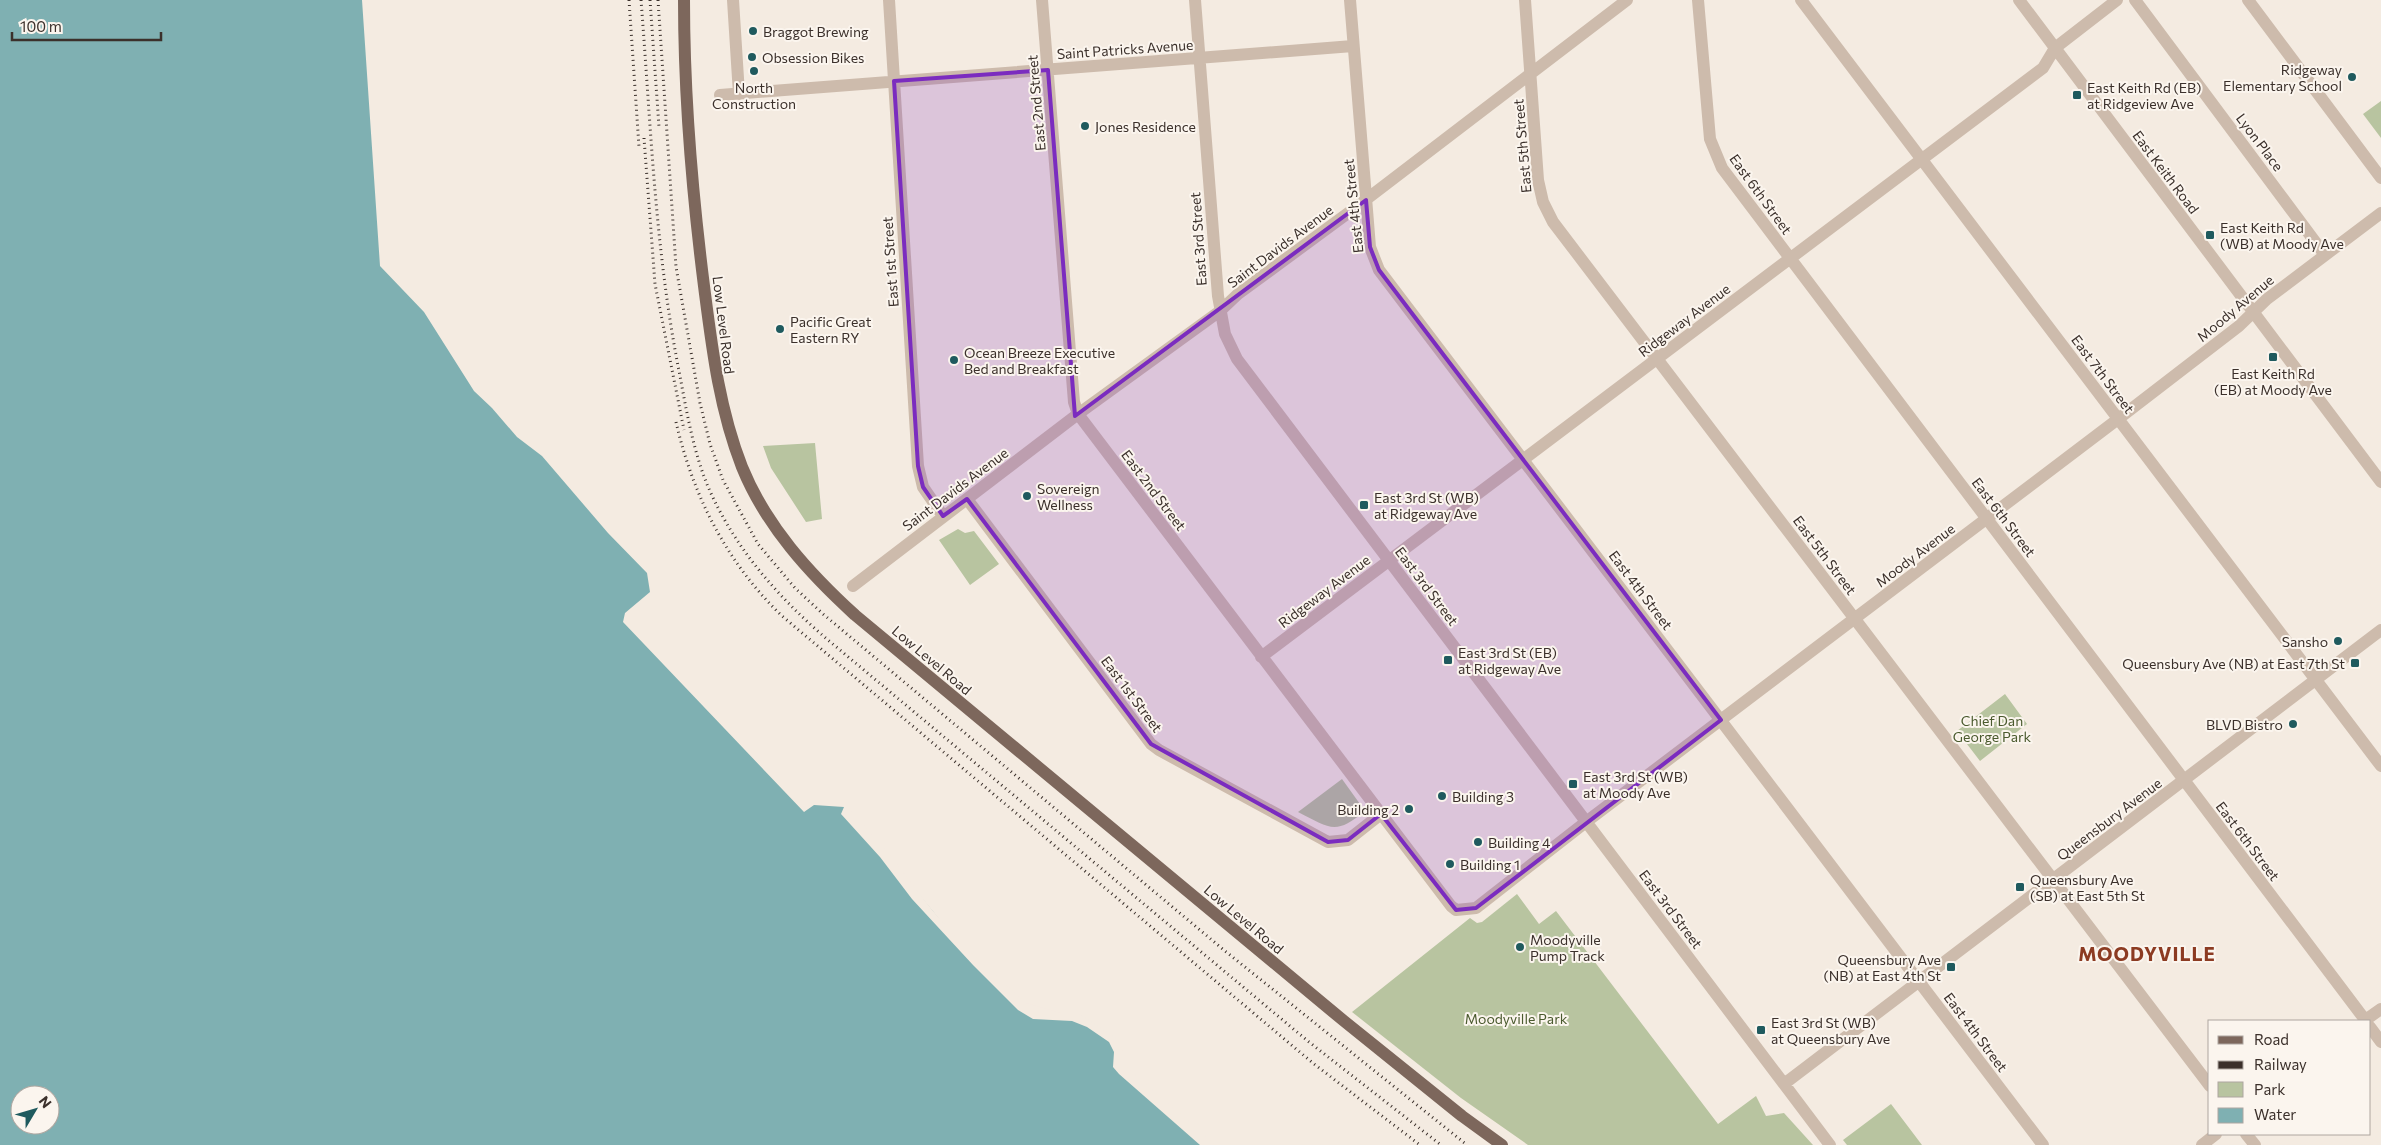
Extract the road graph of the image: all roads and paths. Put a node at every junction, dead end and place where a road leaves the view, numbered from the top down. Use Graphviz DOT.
graph roads {
  1 [pos="684,0"];
  2 [pos="733,0"];
  3 [pos="889,0"];
  4 [pos="1042,0"];
  5 [pos="1195,0"];
  6 [pos="1350,0"];
  7 [pos="1525,0"];
  8 [pos="1627,0"];
  9 [pos="1698,0"];
  10 [pos="1801,0"];
  11 [pos="2019,0"];
  12 [pos="2117,0"];
  13 [pos="2135,0"];
  14 [pos="2248,0"];
  15 [pos="1353,46"];
  16 [pos="2055,48"];
  17 [pos="1198,58"];
  18 [pos="1048,70"];
  19 [pos="1531,74"];
  20 [pos="894,82"];
  21 [pos="739,94"];
  22 [pos="720,95"];
  23 [pos="1922,158"];
  24 [pos="2381,178"];
  25 [pos="1366,200"];
  26 [pos="2381,213"];
  27 [pos="2325,255"];
  28 [pos="1790,258"];
  29 [pos="1220,311"];
  30 [pos="2252,313"];
  31 [pos="1658,358"];
  32 [pos="1078,414"];
  33 [pos="2118,419"];
  34 [pos="1524,460"];
  35 [pos="2381,482"];
  36 [pos="967,499"];
  37 [pos="943,516"];
  38 [pos="1987,519"];
  39 [pos="1390,561"];
  40 [pos="853,586"];
  41 [pos="1855,619"];
  42 [pos="2381,630"];
  43 [pos="1261,657"];
  44 [pos="2316,680"];
  45 [pos="1721,720"];
  46 [pos="2381,766"];
  47 [pos="2185,780"];
  48 [pos="1381,814"];
  49 [pos="1586,822"];
  50 [pos="2053,880"];
  51 [pos="1461,910"];
  52 [pos="1918,980"];
  53 [pos="2381,1009"];
  54 [pos="2364,1020"];
  55 [pos="2366,1020"];
  56 [pos="2371,1028"];
  57 [pos="2381,1042"];
  58 [pos="2208,1083"];
  59 [pos="1784,1084"];
  60 [pos="2215,1135"];
  61 [pos="2247,1135"];
  62 [pos="1502,1145"];
  63 [pos="1830,1145"];
  64 [pos="2043,1145"];
  65 [pos="2202,1145"];
  66 [pos="2255,1145"];
  1 -- 62 [label="main road, Low Level Road"];
  2 -- 21 [label="street"];
  3 -- 20 [label="street, East 1st Street"];
  4 -- 18 [label="street, East 2nd Street"];
  5 -- 17 [label="street, East 3rd Street"];
  6 -- 15 [label="street, East 4th Street"];
  7 -- 19 [label="street, East 5th Street"];
  8 -- 19 [label="street, Saint Davids Avenue"];
  9 -- 28 [label="street, East 6th Street"];
  10 -- 23 [label="street, East 7th Street"];
  11 -- 16 [label="street, East Keith Road"];
  12 -- 16 [label="street, Ridgeway Avenue"];
  13 -- 27 [label="street, Lyon Place"];
  14 -- 24 [label="street"];
  15 -- 17 [label="street, Saint Patricks Avenue"];
  15 -- 25 [label="street, East 4th Street"];
  16 -- 23 [label="street, Ridgeway Avenue"];
  16 -- 30 [label="street, East Keith Road"];
  17 -- 18 [label="street, Saint Patricks Avenue"];
  17 -- 29 [label="street, East 3rd Street"];
  18 -- 20 [label="street, Saint Patricks Avenue"];
  18 -- 32 [label="street, East 2nd Street"];
  19 -- 25 [label="street, Saint Davids Avenue"];
  19 -- 31 [label="street, East 5th Street"];
  20 -- 21 [label="street, Saint Patricks Avenue"];
  20 -- 37 [label="street, East 1st Street"];
  21 -- 22 [label="street, Saint Patricks Avenue"];
  23 -- 28 [label="street, Ridgeway Avenue"];
  23 -- 33 [label="street, East 7th Street"];
  25 -- 29 [label="street, Saint Davids Avenue"];
  25 -- 34 [label="street, East 4th Street"];
  26 -- 27 [label="street, Moody Avenue"];
  27 -- 30 [label="street, Moody Avenue"];
  28 -- 31 [label="street, Ridgeway Avenue"];
  28 -- 38 [label="street, East 6th Street"];
  29 -- 32 [label="street, Saint Davids Avenue"];
  29 -- 39 [label="street, East 3rd Street"];
  30 -- 33 [label="street, Moody Avenue"];
  30 -- 35 [label="street, East Keith Road"];
  31 -- 34 [label="street, Ridgeway Avenue"];
  31 -- 41 [label="street, East 5th Street"];
  32 -- 36 [label="street, Saint Davids Avenue"];
  32 -- 43 [label="street, East 2nd Street"];
  33 -- 38 [label="street, Moody Avenue"];
  33 -- 44 [label="street, East 7th Street"];
  34 -- 39 [label="street, Ridgeway Avenue"];
  34 -- 45 [label="street, East 4th Street"];
  36 -- 37 [label="street, Saint Davids Avenue"];
  36 -- 48 [label="street, East 1st Street"];
  37 -- 40 [label="street, Saint Davids Avenue"];
  38 -- 41 [label="street, Moody Avenue"];
  38 -- 47 [label="street, East 6th Street"];
  39 -- 43 [label="street, Ridgeway Avenue"];
  39 -- 49 [label="street, East 3rd Street"];
  41 -- 45 [label="street, Moody Avenue"];
  41 -- 50 [label="street, East 5th Street"];
  42 -- 44 [label="street, Queensbury Avenue"];
  43 -- 48 [label="street, East 2nd Street"];
  44 -- 46 [label="street, East 7th Street"];
  44 -- 47 [label="street, Queensbury Avenue"];
  45 -- 49 [label="street, Moody Avenue"];
  45 -- 52 [label="street, East 4th Street"];
  47 -- 50 [label="street, Queensbury Avenue"];
  47 -- 54 [label="street, East 6th Street"];
  48 -- 51 [label="street, East 2nd Street"];
  49 -- 51 [label="street, Moody Avenue"];
  49 -- 59 [label="street, East 3rd Street"];
  50 -- 52 [label="street, Queensbury Avenue"];
  50 -- 58 [label="street, East 5th Street"];
  52 -- 59 [label="street, Queensbury Avenue"];
  52 -- 64 [label="street, East 4th Street"];
  53 -- 55 [label="street"];
  56 -- 57 [label="street"];
  59 -- 63 [label="street, East 3rd Street"];
  60 -- 65 [label="street"];
  61 -- 66 [label="street"];
}
